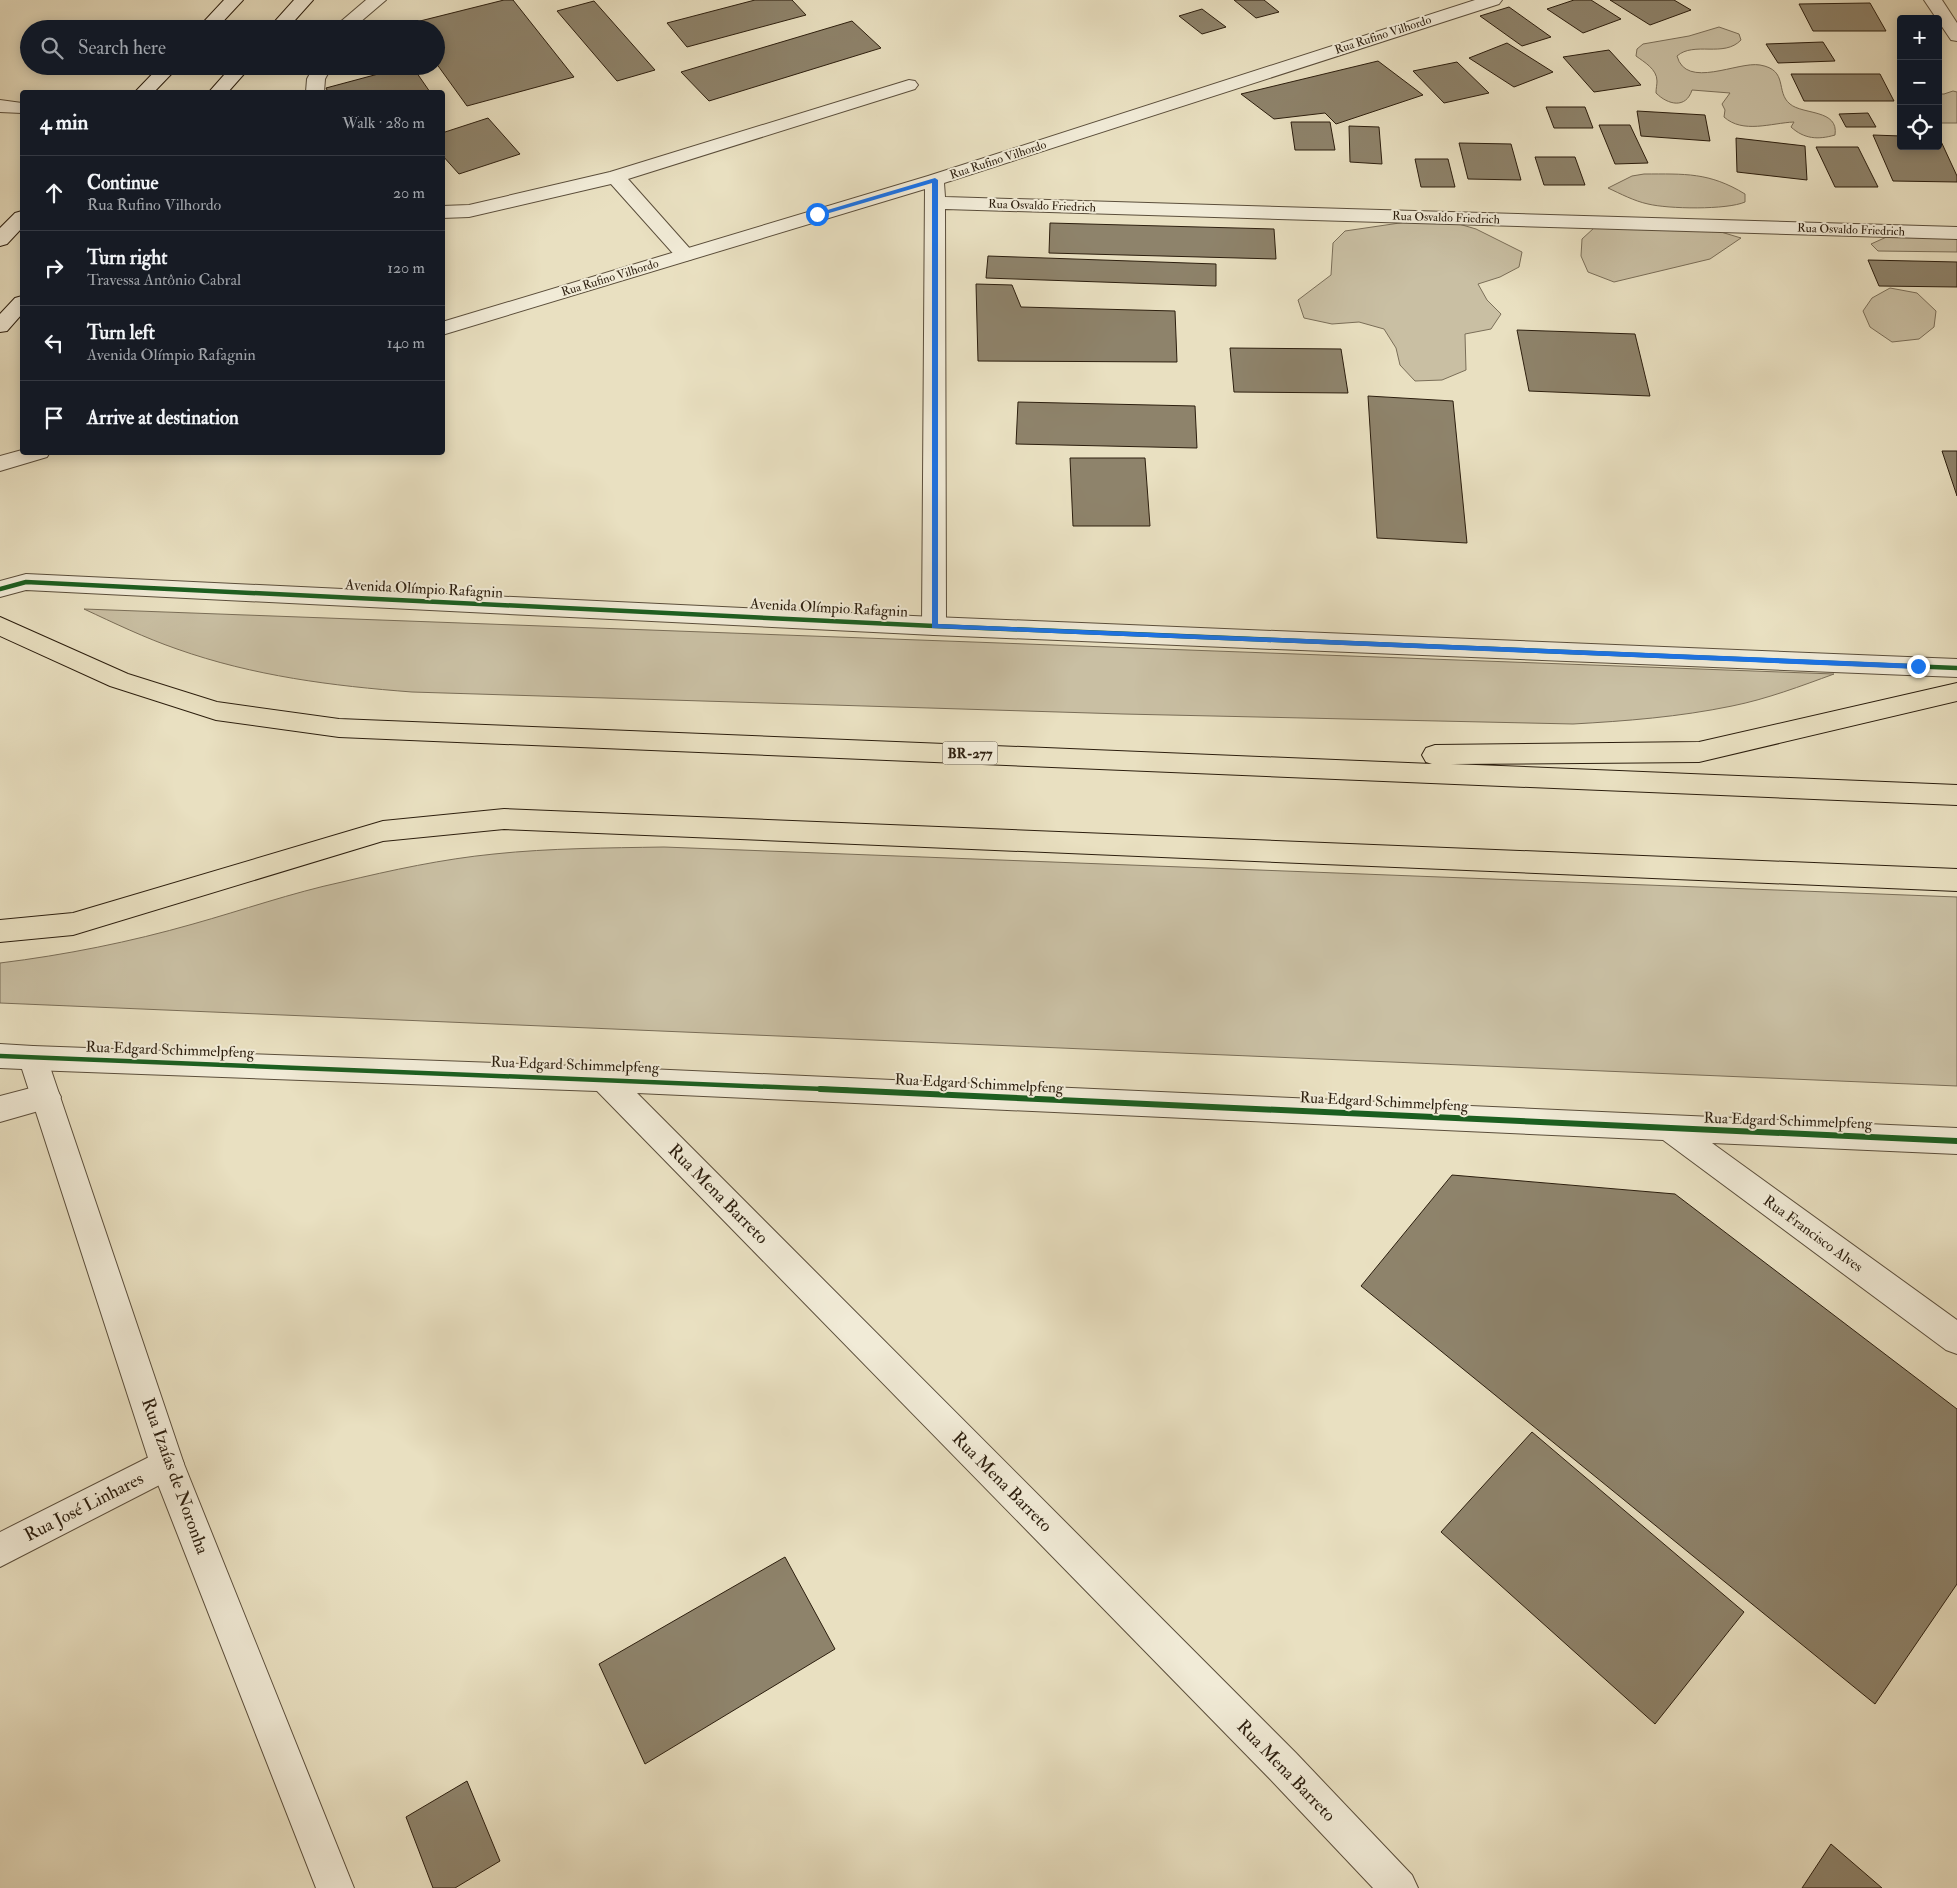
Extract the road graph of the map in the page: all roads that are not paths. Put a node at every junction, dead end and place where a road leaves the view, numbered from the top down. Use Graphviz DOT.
graph roads {
  1 [pos="234,0"];
  2 [pos="304,0"];
  3 [pos="377,0"];
  4 [pos="1493,0"];
  5 [pos="1933,0"];
  6 [pos="215,20"];
  7 [pos="285,20"];
  8 [pos="352,20"];
  9 [pos="1957,36"];
  10 [pos="161,75"];
  11 [pos="234,75"];
  12 [pos="318,75"];
  13 [pos="909,85"];
  14 [pos="146,90"];
  15 [pos="220,90"];
  16 [pos="315,90"];
  17 [pos="0,106"];
  18 [pos="20,108"];
  19 [pos="615,177"];
  20 [pos="935,180"];
  21 [pos="936,202"];
  22 [pos="445,212"];
  23 [pos="20,219"];
  24 [pos="1957,233"];
  25 [pos="0,240"];
  26 [pos="685,255"];
  27 [pos="20,304"];
  28 [pos="0,326"];
  29 [pos="445,328"];
  30 [pos="29,455"];
  31 [pos="0,464"];
  32 [pos="0,590"];
  33 [pos="0,626"];
  34 [pos="934,626"];
  35 [pos="1957,668"];
  36 [pos="1957,692"];
  37 [pos="1122,759"];
  38 [pos="1957,795"];
  39 [pos="1957,880"];
  40 [pos="0,931"];
  41 [pos="0,1056"];
  42 [pos="33,1058"];
  43 [pos="604,1078"];
  44 [pos="46,1097"];
  45 [pos="0,1109"];
  46 [pos="1669,1128"];
  47 [pos="1957,1141"];
  48 [pos="1957,1339"];
  49 [pos="167,1464"];
  50 [pos="0,1550"];
  51 [pos="335,1888"];
  52 [pos="1399,1888"];
  1 -- 6 [label="street"];
  2 -- 7 [label="street"];
  3 -- 8 [label="street"];
  4 -- 20 [label="street, Rua Rufino Vilhordo"];
  5 -- 9 [label="street"];
  10 -- 14 [label="street"];
  11 -- 15 [label="street"];
  12 -- 16 [label="street"];
  13 -- 19 [label="street"];
  17 -- 18 [label="street"];
  19 -- 22 [label="street"];
  19 -- 26 [label="street"];
  20 -- 21 [label="street"];
  20 -- 26 [label="street, Rua Rufino Vilhordo"];
  21 -- 24 [label="street, Rua Osvaldo Friedrich"];
  21 -- 34 [label="street"];
  23 -- 25 [label="street"];
  26 -- 29 [label="street, Rua Rufino Vilhordo"];
  27 -- 28 [label="street"];
  30 -- 31 [label="street"];
  32 -- 34 [label="street, Avenida Olímpio Rafagnin"];
  33 -- 37 [label="highway, BR-277"];
  34 -- 35 [label="street, Avenida Olímpio Rafagnin"];
  36 -- 37 [label="highway"];
  37 -- 38 [label="highway, BR-277"];
  39 -- 40 [label="highway"];
  41 -- 42 [label="street, Rua Edgard Schimmelpfeng"];
  42 -- 43 [label="street, Rua Edgard Schimmelpfeng"];
  42 -- 44 [label="street, Rua Izaías de Noronha"];
  43 -- 46 [label="street, Rua Edgard Schimmelpfeng"];
  43 -- 52 [label="street, Rua Mena Barreto"];
  44 -- 45 [label="street"];
  44 -- 49 [label="street, Rua Izaías de Noronha"];
  46 -- 47 [label="street, Rua Edgard Schimmelpfeng"];
  46 -- 48 [label="street, Rua Francisco Alves"];
  49 -- 50 [label="street, Rua José Linhares"];
  49 -- 51 [label="street, Rua Izaías de Noronha"];
}
